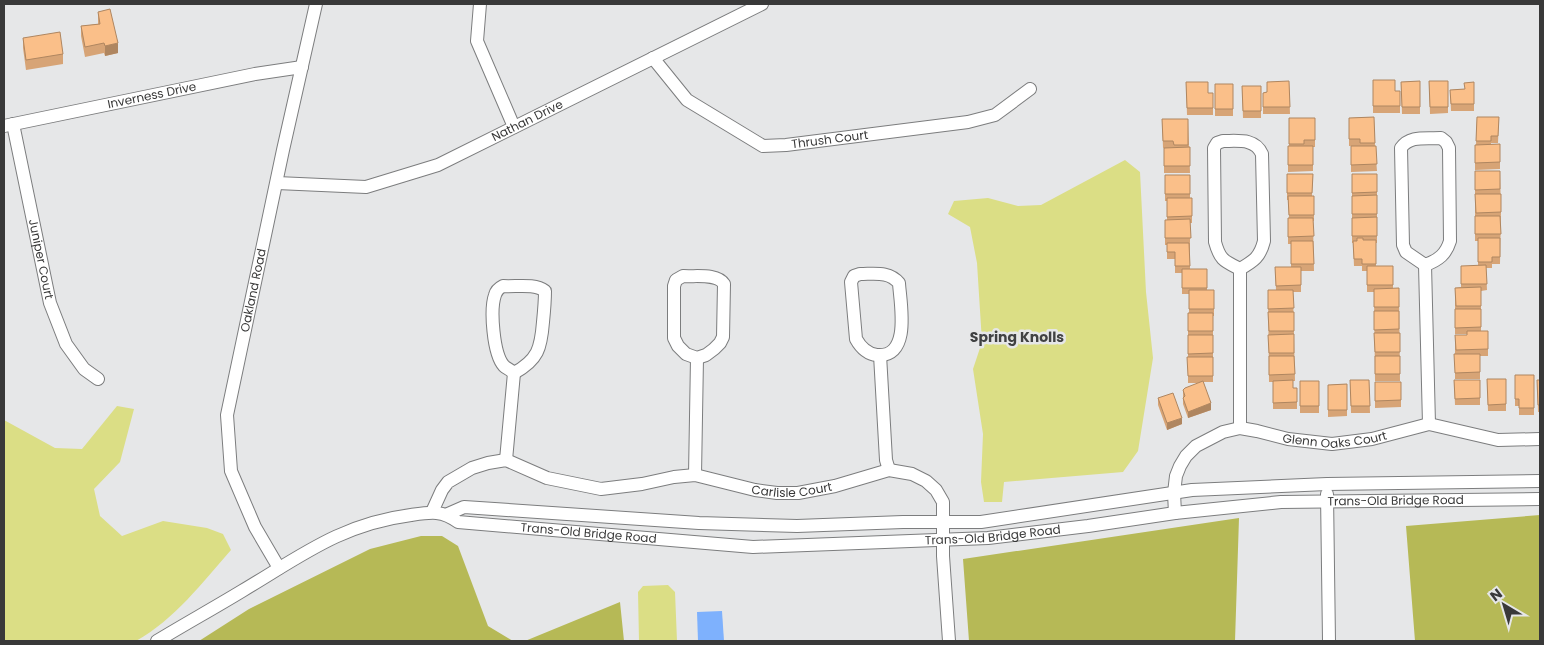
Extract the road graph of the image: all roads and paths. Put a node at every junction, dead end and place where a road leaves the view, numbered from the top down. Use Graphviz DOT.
graph roads {
  1 [pos="316,4"];
  2 [pos="480,4"];
  3 [pos="762,4"];
  4 [pos="653,58"];
  5 [pos="302,67"];
  6 [pos="1030,89"];
  7 [pos="8,125"];
  8 [pos="514,127"];
  9 [pos="277,183"];
  10 [pos="1425,265"];
  11 [pos="1240,268"];
  12 [pos="880,355"];
  13 [pos="697,358"];
  14 [pos="514,373"];
  15 [pos="98,379"];
  16 [pos="1428,424"];
  17 [pos="1240,428"];
  18 [pos="1540,439"];
  19 [pos="506,460"];
  20 [pos="889,470"];
  21 [pos="695,475"];
  22 [pos="1540,481"];
  23 [pos="1327,484"];
  24 [pos="1174,492"];
  25 [pos="1540,499"];
  26 [pos="1326,502"];
  27 [pos="432,512"];
  28 [pos="1175,513"];
  29 [pos="448,514"];
  30 [pos="944,522"];
  31 [pos="944,539"];
  32 [pos="279,568"];
  33 [pos="157,641"];
  34 [pos="949,641"];
  35 [pos="1329,641"];
  1 -- 5 [label="street, Oakland Road"];
  2 -- 8 [label="street"];
  3 -- 4 [label="street, Nathan Drive"];
  4 -- 6 [label="street, Thrush Court"];
  4 -- 8 [label="street, Nathan Drive"];
  5 -- 7 [label="street, Inverness Drive"];
  5 -- 9 [label="street, Oakland Road"];
  7 -- 15 [label="street, Juniper Court"];
  8 -- 9 [label="street, Nathan Drive"];
  9 -- 32 [label="street, Oakland Road"];
  10 -- 10 [label="street"];
  10 -- 16 [label="street"];
  11 -- 11 [label="street"];
  11 -- 17 [label="street"];
  12 -- 12 [label="street"];
  12 -- 20 [label="street"];
  13 -- 13 [label="street"];
  13 -- 21 [label="street"];
  14 -- 14 [label="street"];
  14 -- 19 [label="street"];
  16 -- 17 [label="street, Glenn Oaks Court"];
  16 -- 18 [label="street, Glenn Oaks Court"];
  17 -- 24 [label="street, Glenn Oaks Court"];
  19 -- 21 [label="street, Carlisle Court"];
  19 -- 27 [label="street"];
  20 -- 21 [label="street, Carlisle Court"];
  20 -- 30 [label="street, Carlisle Court"];
  22 -- 23 [label="street, Trans-Old Bridge Road"];
  23 -- 24 [label="street, Trans-Old Bridge Road"];
  23 -- 26 [label="street"];
  24 -- 28 [label="street, Glenn Oaks Court"];
  24 -- 30 [label="street, Trans-Old Bridge Road"];
  25 -- 26 [label="street, Trans-Old Bridge Road"];
  26 -- 28 [label="street, Trans-Old Bridge Road"];
  26 -- 35 [label="street"];
  27 -- 29 [label="street, Trans-Old Bridge Road"];
  27 -- 32 [label="street, Trans-Old Bridge Road"];
  28 -- 31 [label="street, Trans-Old Bridge Road"];
  29 -- 30 [label="street, Trans-Old Bridge Road"];
  29 -- 31 [label="street, Trans-Old Bridge Road"];
  30 -- 31 [label="street, Carlisle Court"];
  31 -- 34 [label="street, Carlisle Court"];
  32 -- 33 [label="street, Trans-Old Bridge Road"];
}
